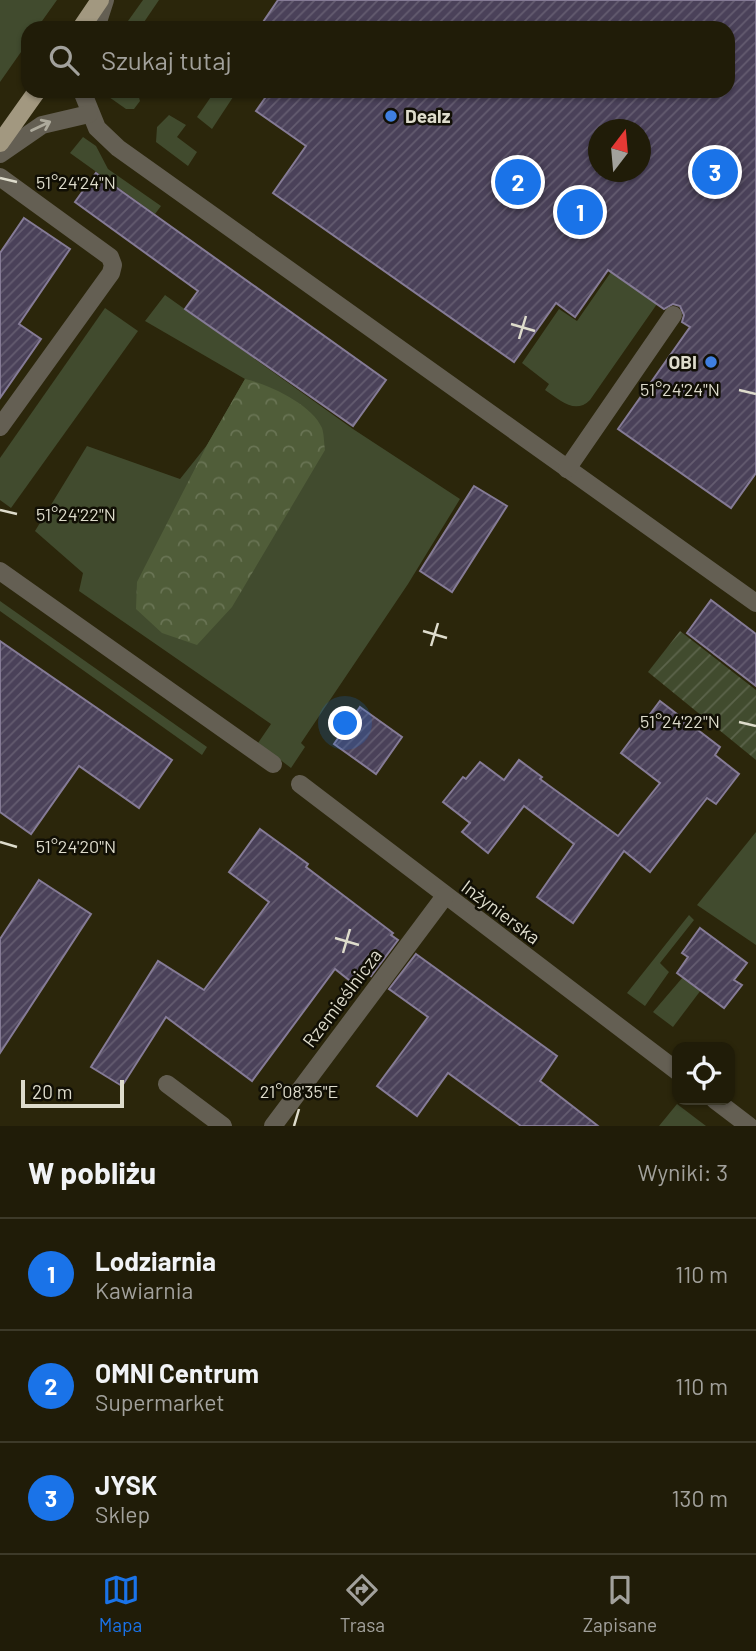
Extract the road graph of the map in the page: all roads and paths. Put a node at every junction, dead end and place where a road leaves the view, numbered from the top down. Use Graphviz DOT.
graph roads {
  1 [pos="103,0"];
  2 [pos="86,21"];
  3 [pos="98,21"];
  4 [pos="32,98"];
  5 [pos="84,98"];
  6 [pos="89,114"];
  7 [pos="0,143"];
  8 [pos="0,153"];
  9 [pos="0,177"];
  10 [pos="673,316"];
  11 [pos="0,427"];
  12 [pos="567,469"];
  13 [pos="0,571"];
  14 [pos="756,603"];
  15 [pos="273,764"];
  16 [pos="300,784"];
  17 [pos="445,895"];
  18 [pos="672,1067"];
  19 [pos="167,1084"];
  20 [pos="722,1105"];
  21 [pos="223,1126"];
  22 [pos="273,1126"];
  23 [pos="749,1126"];
  1 -- 2 [label="main road"];
  1 -- 3 [label="street"];
  4 -- 7 [label="main road"];
  5 -- 6 [label="street"];
  8 -- 6 [label="street, one-way"];
  6 -- 12 [label="street"];
  9 -- 11 [label="street"];
  10 -- 12 [label="street"];
  12 -- 14 [label="street"];
  13 -- 15 [label="street"];
  16 -- 17 [label="street, Inżynierska"];
  17 -- 18 [label="street, Inżynierska"];
  17 -- 22 [label="street, Rzemieślnicza"];
  19 -- 21 [label="street"];
  20 -- 23 [label="street"];
}
